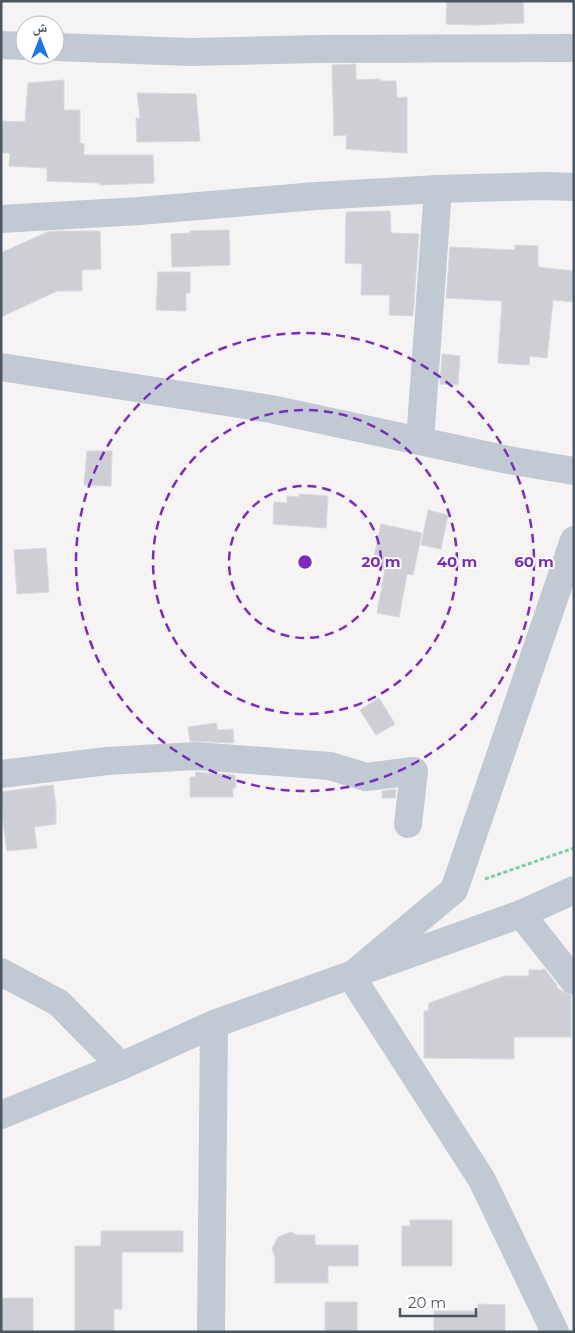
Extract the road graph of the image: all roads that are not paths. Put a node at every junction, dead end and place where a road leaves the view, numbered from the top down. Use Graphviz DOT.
graph roads {
  1 [pos="1,45"];
  2 [pos="15,46"];
  3 [pos="65,47"];
  4 [pos="574,48"];
  5 [pos="574,187"];
  6 [pos="438,189"];
  7 [pos="1,218"];
  8 [pos="5,363"];
  9 [pos="420,441"];
  10 [pos="574,471"];
  11 [pos="574,540"];
  12 [pos="1,774"];
  13 [pos="408,824"];
  14 [pos="574,890"];
  15 [pos="521,914"];
  16 [pos="1,972"];
  17 [pos="351,976"];
  18 [pos="574,981"];
  19 [pos="214,1024"];
  20 [pos="121,1066"];
  21 [pos="1,1115"];
  22 [pos="211,1332"];
  23 [pos="555,1332"];
  1 -- 2 [label="street"];
  3 -- 4 [label="street"];
  5 -- 6 [label="street"];
  6 -- 7 [label="street"];
  6 -- 9 [label="street"];
  8 -- 9 [label="street"];
  9 -- 10 [label="street"];
  11 -- 17 [label="street"];
  12 -- 13 [label="street"];
  14 -- 15 [label="street"];
  15 -- 17 [label="street"];
  15 -- 18 [label="street"];
  16 -- 20 [label="street"];
  17 -- 19 [label="street"];
  17 -- 23 [label="street"];
  19 -- 20 [label="street"];
  19 -- 22 [label="street"];
  20 -- 21 [label="street"];
}
